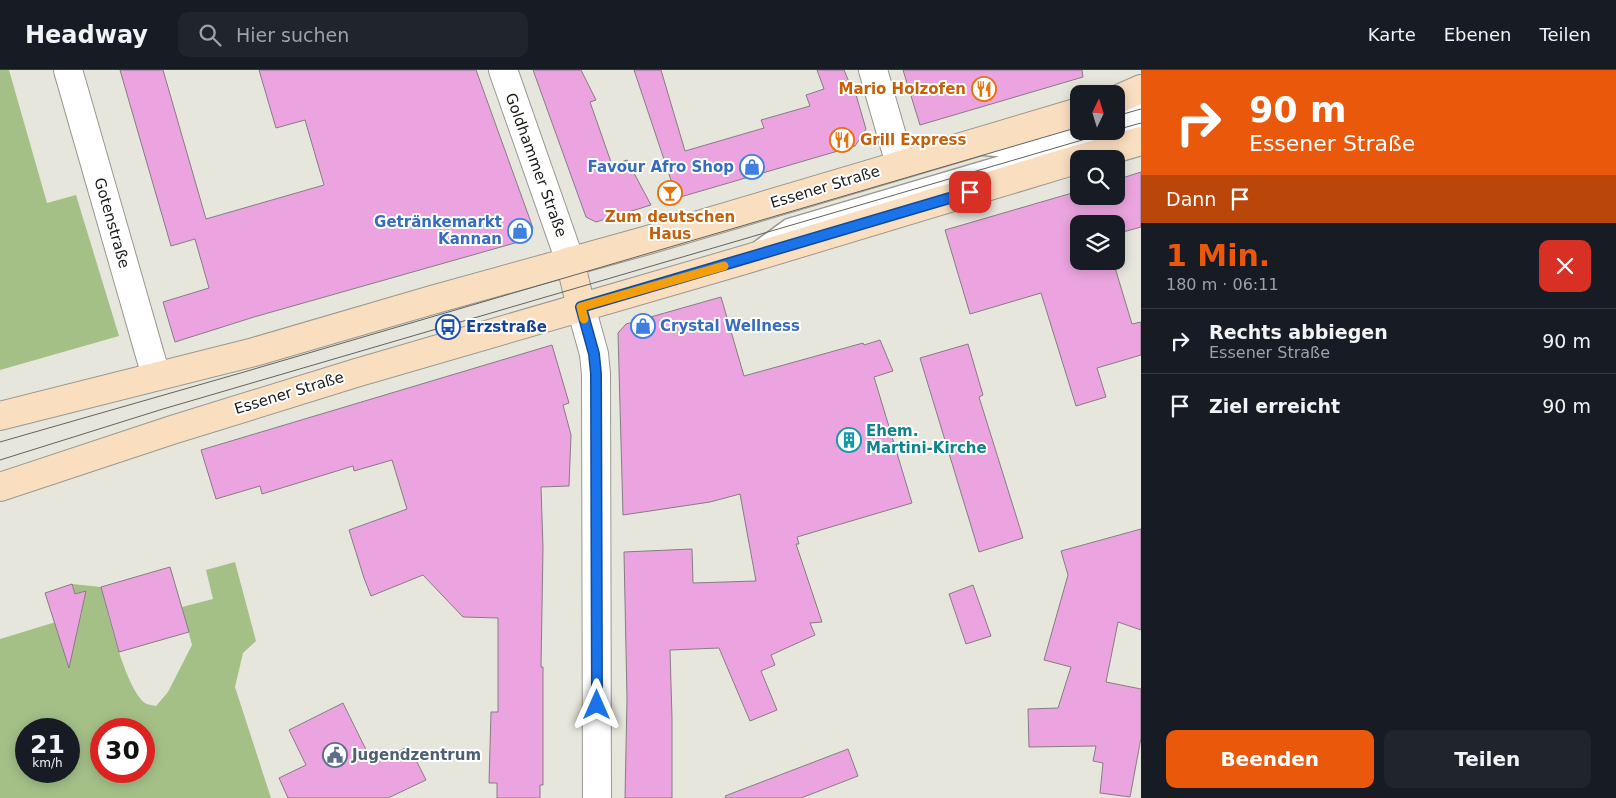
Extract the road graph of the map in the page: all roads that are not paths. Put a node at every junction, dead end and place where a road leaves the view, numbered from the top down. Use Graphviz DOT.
graph roads {
  1 [pos="68,70"];
  2 [pos="503,70"];
  3 [pos="873,70"];
  4 [pos="1141,89"];
  5 [pos="1125,96"];
  6 [pos="1141,109"];
  7 [pos="1125,113"];
  8 [pos="1070,115"];
  9 [pos="1141,123"];
  10 [pos="1125,127"];
  11 [pos="1070,130"];
  12 [pos="1083,140"];
  13 [pos="1141,141"];
  14 [pos="964,146"];
  15 [pos="1110,150"];
  16 [pos="1070,162"];
  17 [pos="900,164"];
  18 [pos="744,260"];
  19 [pos="570,261"];
  20 [pos="581,307"];
  21 [pos="156,376"];
  22 [pos="0,416"];
  23 [pos="0,487"];
  24 [pos="597,798"];
  1 -- 21 [label="street, Gotenstraße"];
  2 -- 19 [label="street, Goldhammer Straße"];
  3 -- 17 [label="street"];
  4 -- 5 [label="main road"];
  6 -- 7 [label="lane"];
  8 -- 14 [label="main road, Essener Straße"];
  9 -- 10 [label="lane"];
  11 -- 14 [label="lane"];
  12 -- 18 [label="lane"];
  13 -- 15 [label="main road, Essener Straße"];
  14 -- 17 [label="main road, Essener Straße"];
  16 -- 18 [label="main road, Essener Straße"];
  17 -- 19 [label="main road, Essener Straße"];
  18 -- 20 [label="main road, Essener Straße"];
  19 -- 20 [label="main road"];
  19 -- 21 [label="main road, Essener Straße"];
  20 -- 23 [label="main road, Essener Straße"];
  20 -- 24 [label="street"];
  21 -- 22 [label="main road, Essener Straße"];
}
